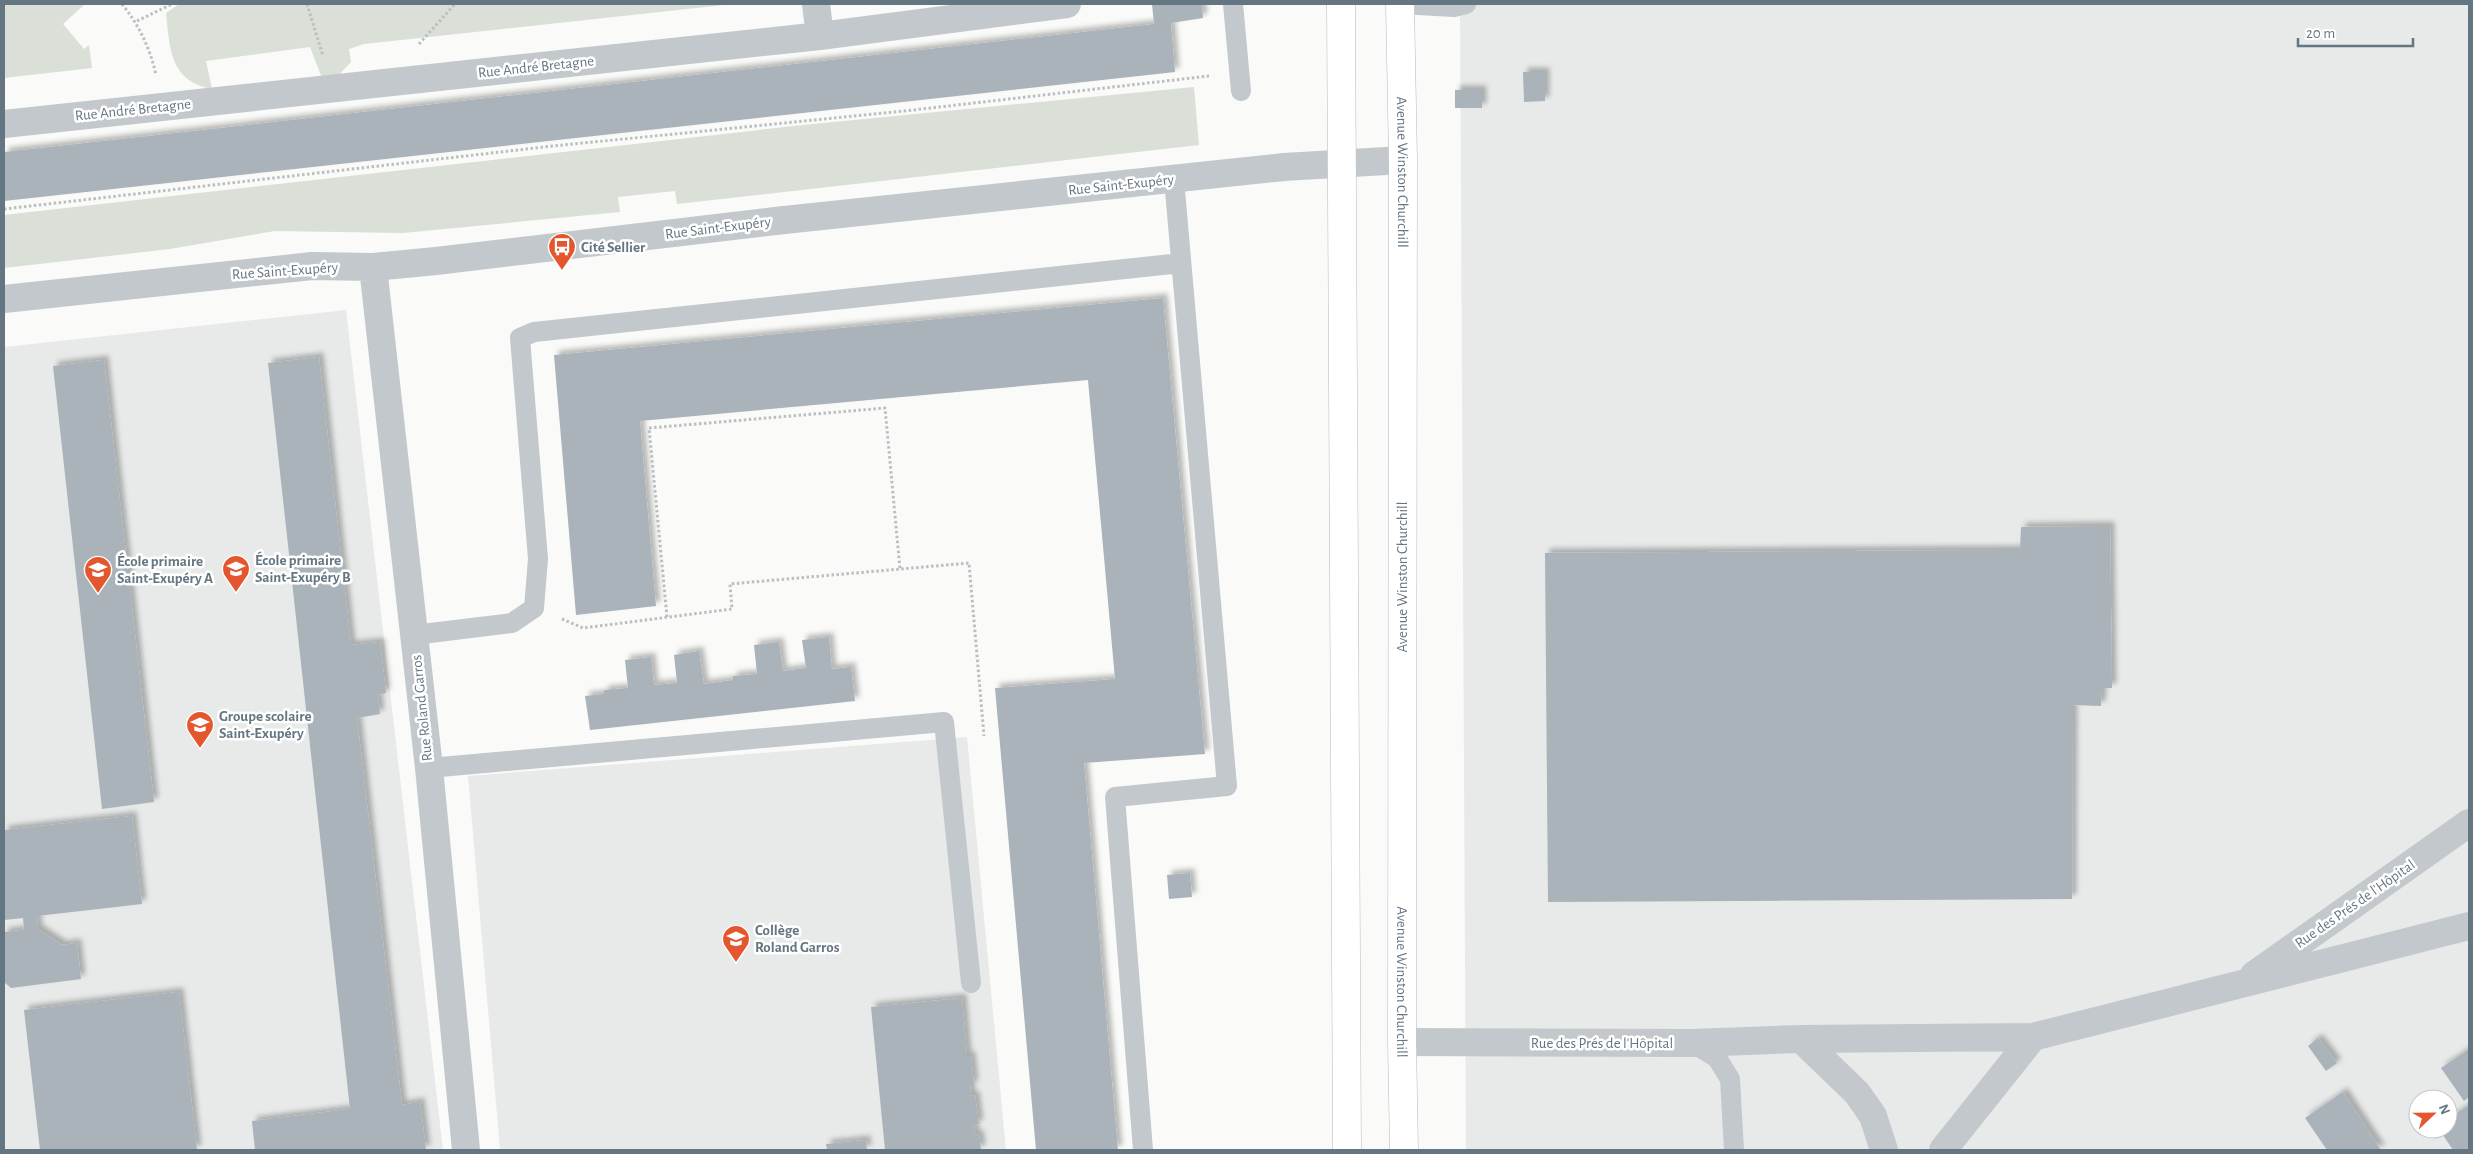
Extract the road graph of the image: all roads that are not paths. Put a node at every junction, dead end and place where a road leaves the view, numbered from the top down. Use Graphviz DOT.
graph roads {
  1 [pos="816,4"];
  2 [pos="1067,4"];
  3 [pos="1233,4"];
  4 [pos="1341,4"];
  5 [pos="1400,4"];
  6 [pos="1466,4"];
  7 [pos="820,36"];
  8 [pos="1240,82"];
  9 [pos="4,124"];
  10 [pos="1402,160"];
  11 [pos="1341,163"];
  12 [pos="1174,179"];
  13 [pos="1181,263"];
  14 [pos="373,267"];
  15 [pos="4,299"];
  16 [pos="414,635"];
  17 [pos="429,768"];
  18 [pos="2469,823"];
  19 [pos="2469,926"];
  20 [pos="972,983"];
  21 [pos="2240,984"];
  22 [pos="2033,1037"];
  23 [pos="1801,1039"];
  24 [pos="1402,1042"];
  25 [pos="1692,1043"];
  26 [pos="466,1150"];
  27 [pos="1143,1150"];
  28 [pos="1347,1150"];
  29 [pos="1404,1150"];
  30 [pos="1734,1150"];
  31 [pos="1884,1150"];
  32 [pos="1943,1150"];
  1 -- 7 [label="street"];
  2 -- 7 [label="street, Rue André Bretagne"];
  3 -- 8 [label="lane"];
  4 -- 11 [label="main road"];
  5 -- 6 [label="lane"];
  5 -- 10 [label="main road, Avenue Winston Churchill"];
  7 -- 9 [label="street, Rue André Bretagne"];
  10 -- 11 [label="street, Rue Saint-Exupéry"];
  10 -- 24 [label="main road, Avenue Winston Churchill"];
  11 -- 12 [label="street, Rue Saint-Exupéry"];
  11 -- 28 [label="main road"];
  12 -- 13 [label="lane"];
  12 -- 14 [label="street, Rue Saint-Exupéry"];
  13 -- 16 [label="lane"];
  13 -- 27 [label="lane"];
  14 -- 15 [label="street, Rue Saint-Exupéry"];
  14 -- 16 [label="street, Rue Roland Garros"];
  16 -- 17 [label="street, Rue Roland Garros"];
  17 -- 20 [label="lane"];
  17 -- 26 [label="street, Rue Roland Garros"];
  18 -- 21 [label="street, Rue des Prés de l'Hôpital"];
  19 -- 21 [label="street, Rue des Prés de l'Hôpital"];
  21 -- 22 [label="street, Rue des Prés de l'Hôpital"];
  22 -- 23 [label="street, Rue des Prés de l'Hôpital"];
  22 -- 32 [label="street"];
  23 -- 25 [label="street, Rue des Prés de l'Hôpital"];
  23 -- 31 [label="street"];
  24 -- 25 [label="street, Rue des Prés de l'Hôpital"];
  24 -- 29 [label="main road, Avenue Winston Churchill"];
  25 -- 30 [label="lane"];
}
